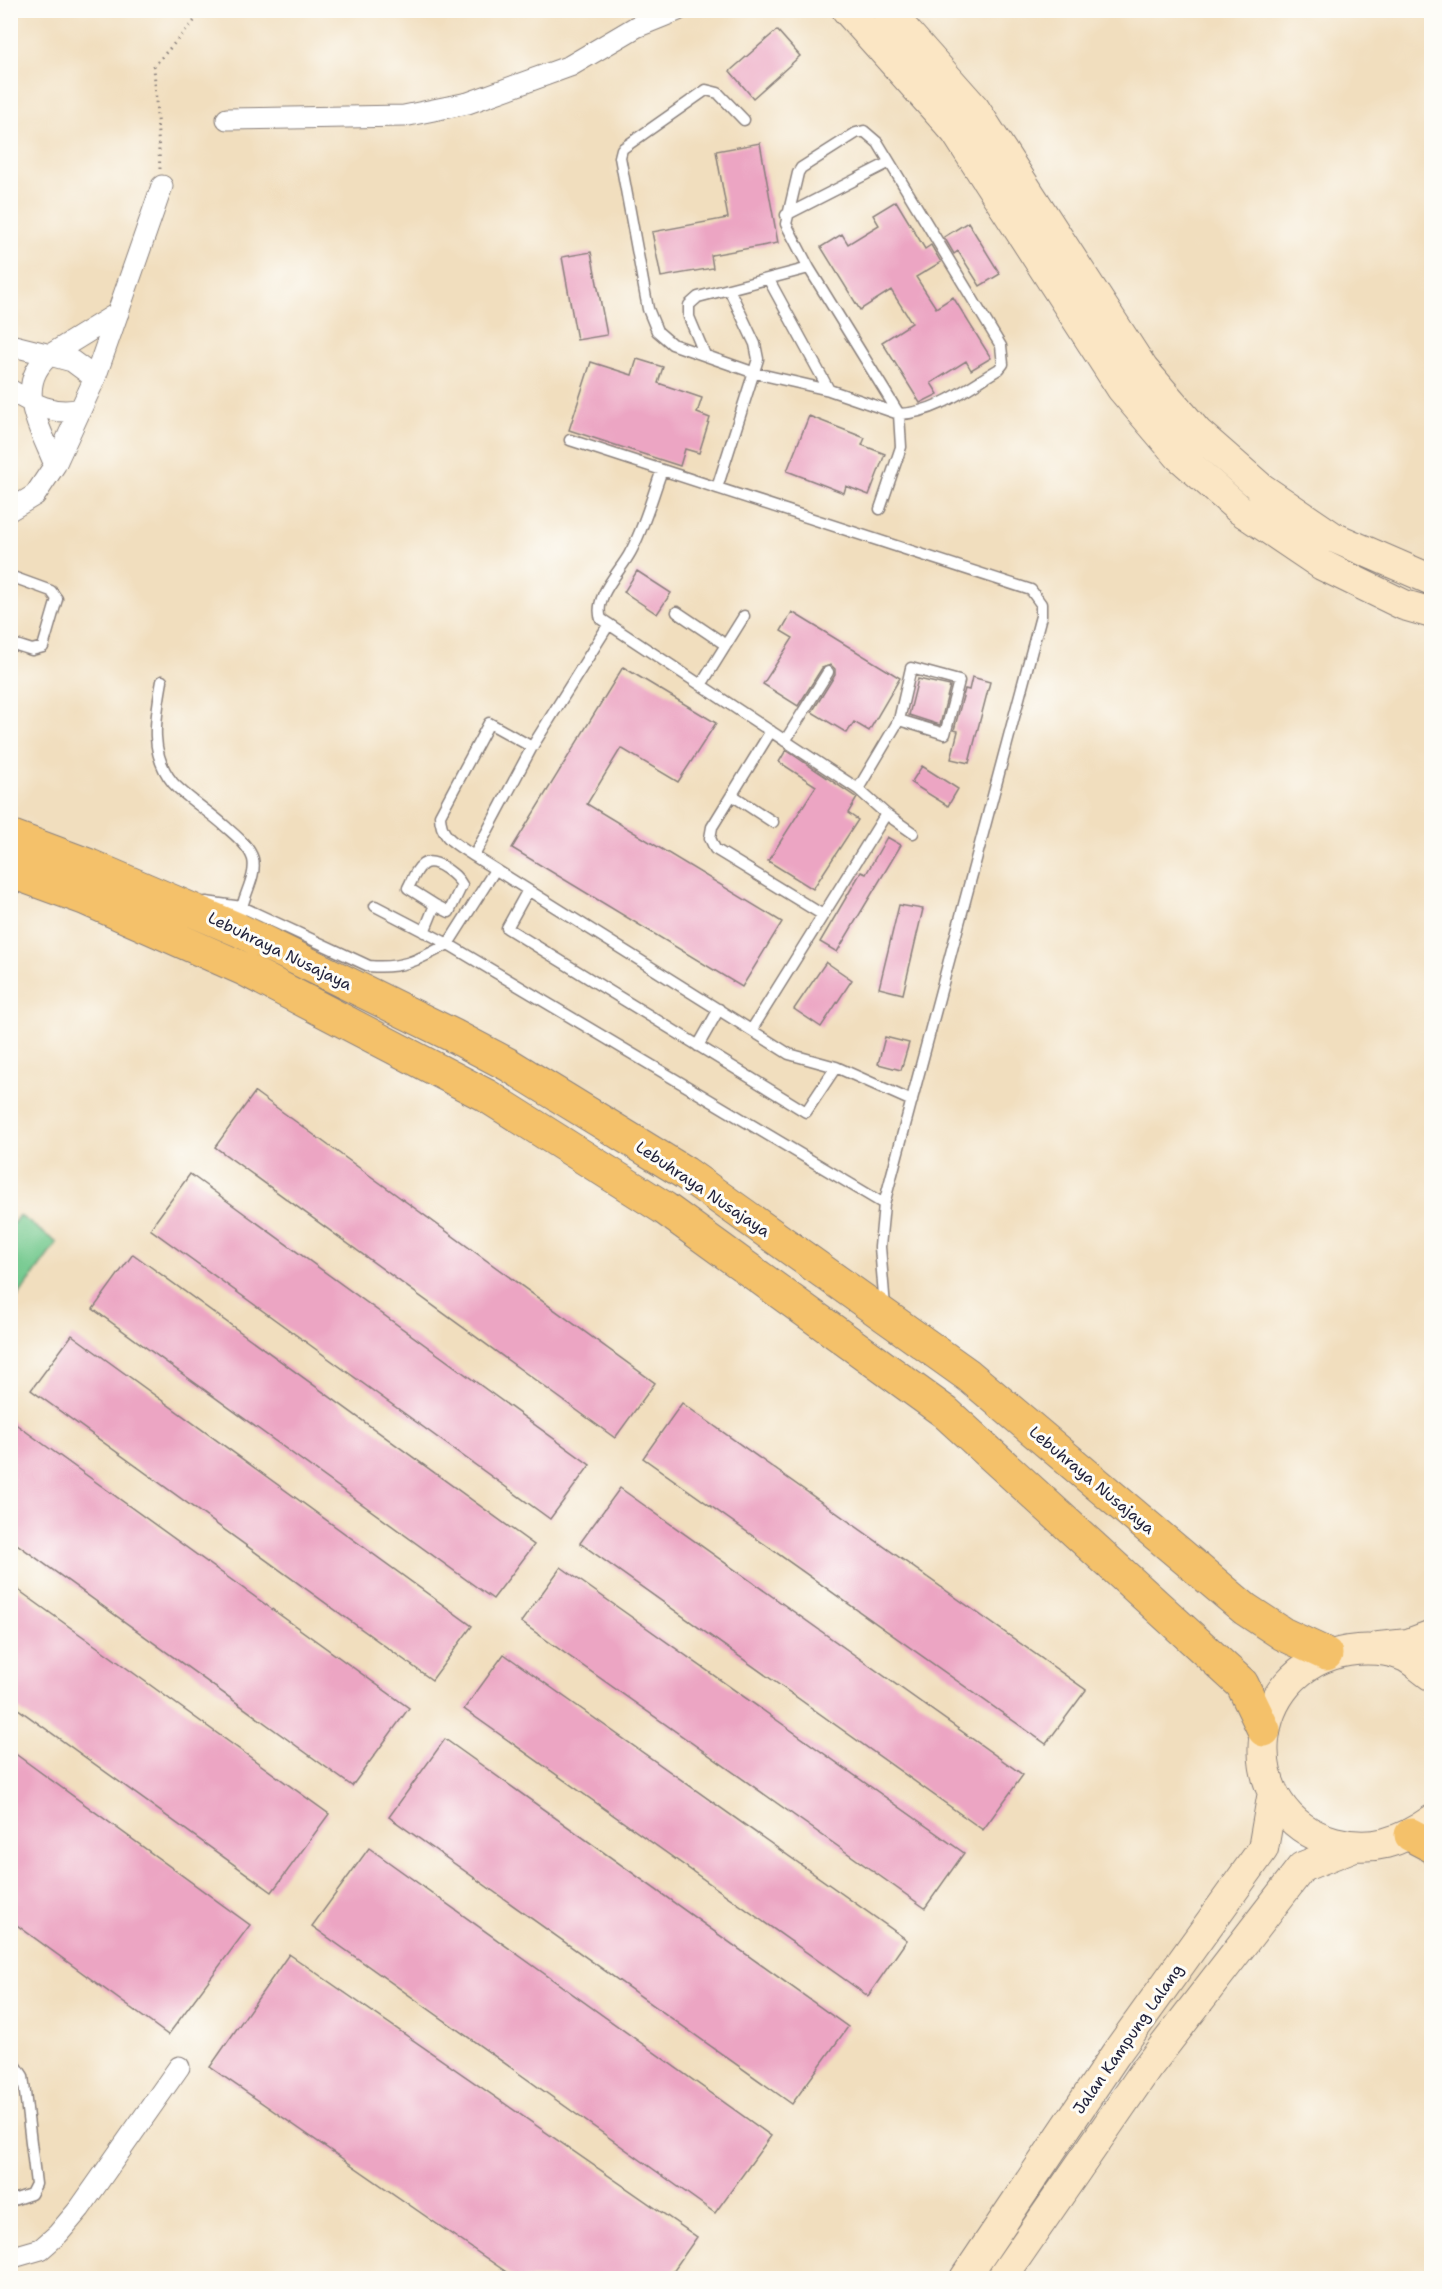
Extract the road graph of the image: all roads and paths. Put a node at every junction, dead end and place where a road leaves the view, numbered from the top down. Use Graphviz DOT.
graph roads {
  1 [pos="204,10"];
  2 [pos="678,10"];
  3 [pos="847,10"];
  4 [pos="887,10"];
  5 [pos="642,19"];
  6 [pos="227,119"];
  7 [pos="744,120"];
  8 [pos="888,163"];
  9 [pos="162,186"];
  10 [pos="786,215"];
  11 [pos="808,268"];
  12 [pos="769,280"];
  13 [pos="729,289"];
  14 [pos="118,313"];
  15 [pos="10,345"];
  16 [pos="50,355"];
  17 [pos="705,355"];
  18 [pos="755,373"];
  19 [pos="95,378"];
  20 [pos="10,390"];
  21 [pos="829,390"];
  22 [pos="31,403"];
  23 [pos="80,409"];
  24 [pos="898,414"];
  25 [pos="570,440"];
  26 [pos="55,465"];
  27 [pos="662,470"];
  28 [pos="717,488"];
  29 [pos="880,508"];
  30 [pos="10,510"];
  31 [pos="10,576"];
  32 [pos="1431,580"];
  33 [pos="677,612"];
  34 [pos="1431,613"];
  35 [pos="744,616"];
  36 [pos="609,624"];
  37 [pos="10,643"];
  38 [pos="726,645"];
  39 [pos="828,672"];
  40 [pos="162,681"];
  41 [pos="701,685"];
  42 [pos="899,720"];
  43 [pos="771,731"];
  44 [pos="785,741"];
  45 [pos="532,747"];
  46 [pos="858,789"];
  47 [pos="732,795"];
  48 [pos="886,814"];
  49 [pos="773,822"];
  50 [pos="913,833"];
  51 [pos="10,836"];
  52 [pos="474,856"];
  53 [pos="495,870"];
  54 [pos="10,871"];
  55 [pos="528,890"];
  56 [pos="435,905"];
  57 [pos="375,906"];
  58 [pos="823,915"];
  59 [pos="240,918"];
  60 [pos="424,932"];
  61 [pos="448,944"];
  62 [pos="719,1009"];
  63 [pos="752,1029"];
  64 [pos="698,1046"];
  65 [pos="836,1066"];
  66 [pos="912,1101"];
  67 [pos="884,1204"];
  68 [pos="886,1317"];
  69 [pos="1431,1635"];
  70 [pos="1367,1648"];
  71 [pos="1326,1654"];
  72 [pos="1431,1676"];
  73 [pos="1264,1730"];
  74 [pos="1273,1792"];
  75 [pos="1424,1834"];
  76 [pos="1352,1847"];
  77 [pos="10,2067"];
  78 [pos="179,2067"];
  79 [pos="10,2201"];
  80 [pos="10,2258"];
  81 [pos="965,2278"];
  82 [pos="1002,2278"];
  1 -- 9 [label="path"];
  2 -- 5 [label="street"];
  3 -- 34 [label="main road"];
  4 -- 32 [label="main road"];
  5 -- 6 [label="street"];
  7 -- 17 [label="lane"];
  8 -- 10 [label="lane"];
  8 -- 10 [label="lane"];
  8 -- 24 [label="lane"];
  9 -- 14 [label="street"];
  10 -- 11 [label="lane"];
  11 -- 12 [label="lane"];
  11 -- 24 [label="lane"];
  12 -- 13 [label="lane"];
  12 -- 21 [label="lane"];
  13 -- 17 [label="lane"];
  13 -- 18 [label="lane"];
  14 -- 16 [label="street"];
  14 -- 19 [label="street"];
  15 -- 16 [label="street"];
  16 -- 19 [label="street"];
  16 -- 22 [label="street"];
  17 -- 18 [label="lane"];
  18 -- 21 [label="lane"];
  18 -- 28 [label="lane"];
  19 -- 23 [label="street"];
  20 -- 22 [label="street"];
  21 -- 24 [label="lane"];
  22 -- 23 [label="street"];
  22 -- 26 [label="street"];
  23 -- 26 [label="street"];
  24 -- 29 [label="lane"];
  25 -- 27 [label="lane"];
  26 -- 30 [label="street"];
  27 -- 28 [label="lane"];
  27 -- 36 [label="lane"];
  28 -- 66 [label="lane"];
  31 -- 37 [label="lane"];
  33 -- 38 [label="lane"];
  35 -- 38 [label="lane"];
  36 -- 41 [label="lane"];
  36 -- 45 [label="lane"];
  38 -- 41 [label="lane"];
  39 -- 44 [label="lane"];
  40 -- 59 [label="lane"];
  41 -- 43 [label="lane"];
  42 -- 42 [label="lane"];
  42 -- 46 [label="lane"];
  43 -- 44 [label="lane"];
  43 -- 47 [label="lane"];
  44 -- 46 [label="lane"];
  45 -- 52 [label="lane"];
  45 -- 52 [label="lane"];
  46 -- 48 [label="lane"];
  47 -- 49 [label="lane"];
  47 -- 58 [label="lane"];
  48 -- 50 [label="lane"];
  48 -- 58 [label="lane"];
  51 -- 59 [label="main road, Lebuhraya Nusajaya"];
  52 -- 53 [label="lane"];
  53 -- 55 [label="lane"];
  53 -- 61 [label="lane"];
  54 -- 73 [label="main road, Lebuhraya Nusajaya"];
  55 -- 62 [label="lane"];
  55 -- 64 [label="lane"];
  56 -- 56 [label="lane"];
  56 -- 60 [label="lane"];
  57 -- 60 [label="lane"];
  58 -- 63 [label="lane"];
  59 -- 61 [label="lane"];
  59 -- 68 [label="main road, Lebuhraya Nusajaya"];
  60 -- 61 [label="lane"];
  61 -- 67 [label="lane"];
  62 -- 63 [label="lane"];
  62 -- 64 [label="lane"];
  63 -- 65 [label="lane"];
  64 -- 65 [label="lane"];
  65 -- 66 [label="lane"];
  66 -- 67 [label="lane"];
  67 -- 68 [label="lane"];
  68 -- 71 [label="main road, Lebuhraya Nusajaya"];
  69 -- 70 [label="main road"];
  70 -- 71 [label="main road"];
  70 -- 72 [label="main road"];
  71 -- 73 [label="main road"];
  73 -- 74 [label="main road"];
  74 -- 76 [label="main road"];
  74 -- 81 [label="main road, Jalan Kampung Lalang"];
  75 -- 76 [label="main road"];
  76 -- 82 [label="main road, Jalan Kampung Lalang"];
  77 -- 79 [label="lane"];
  78 -- 80 [label="street"];
}
